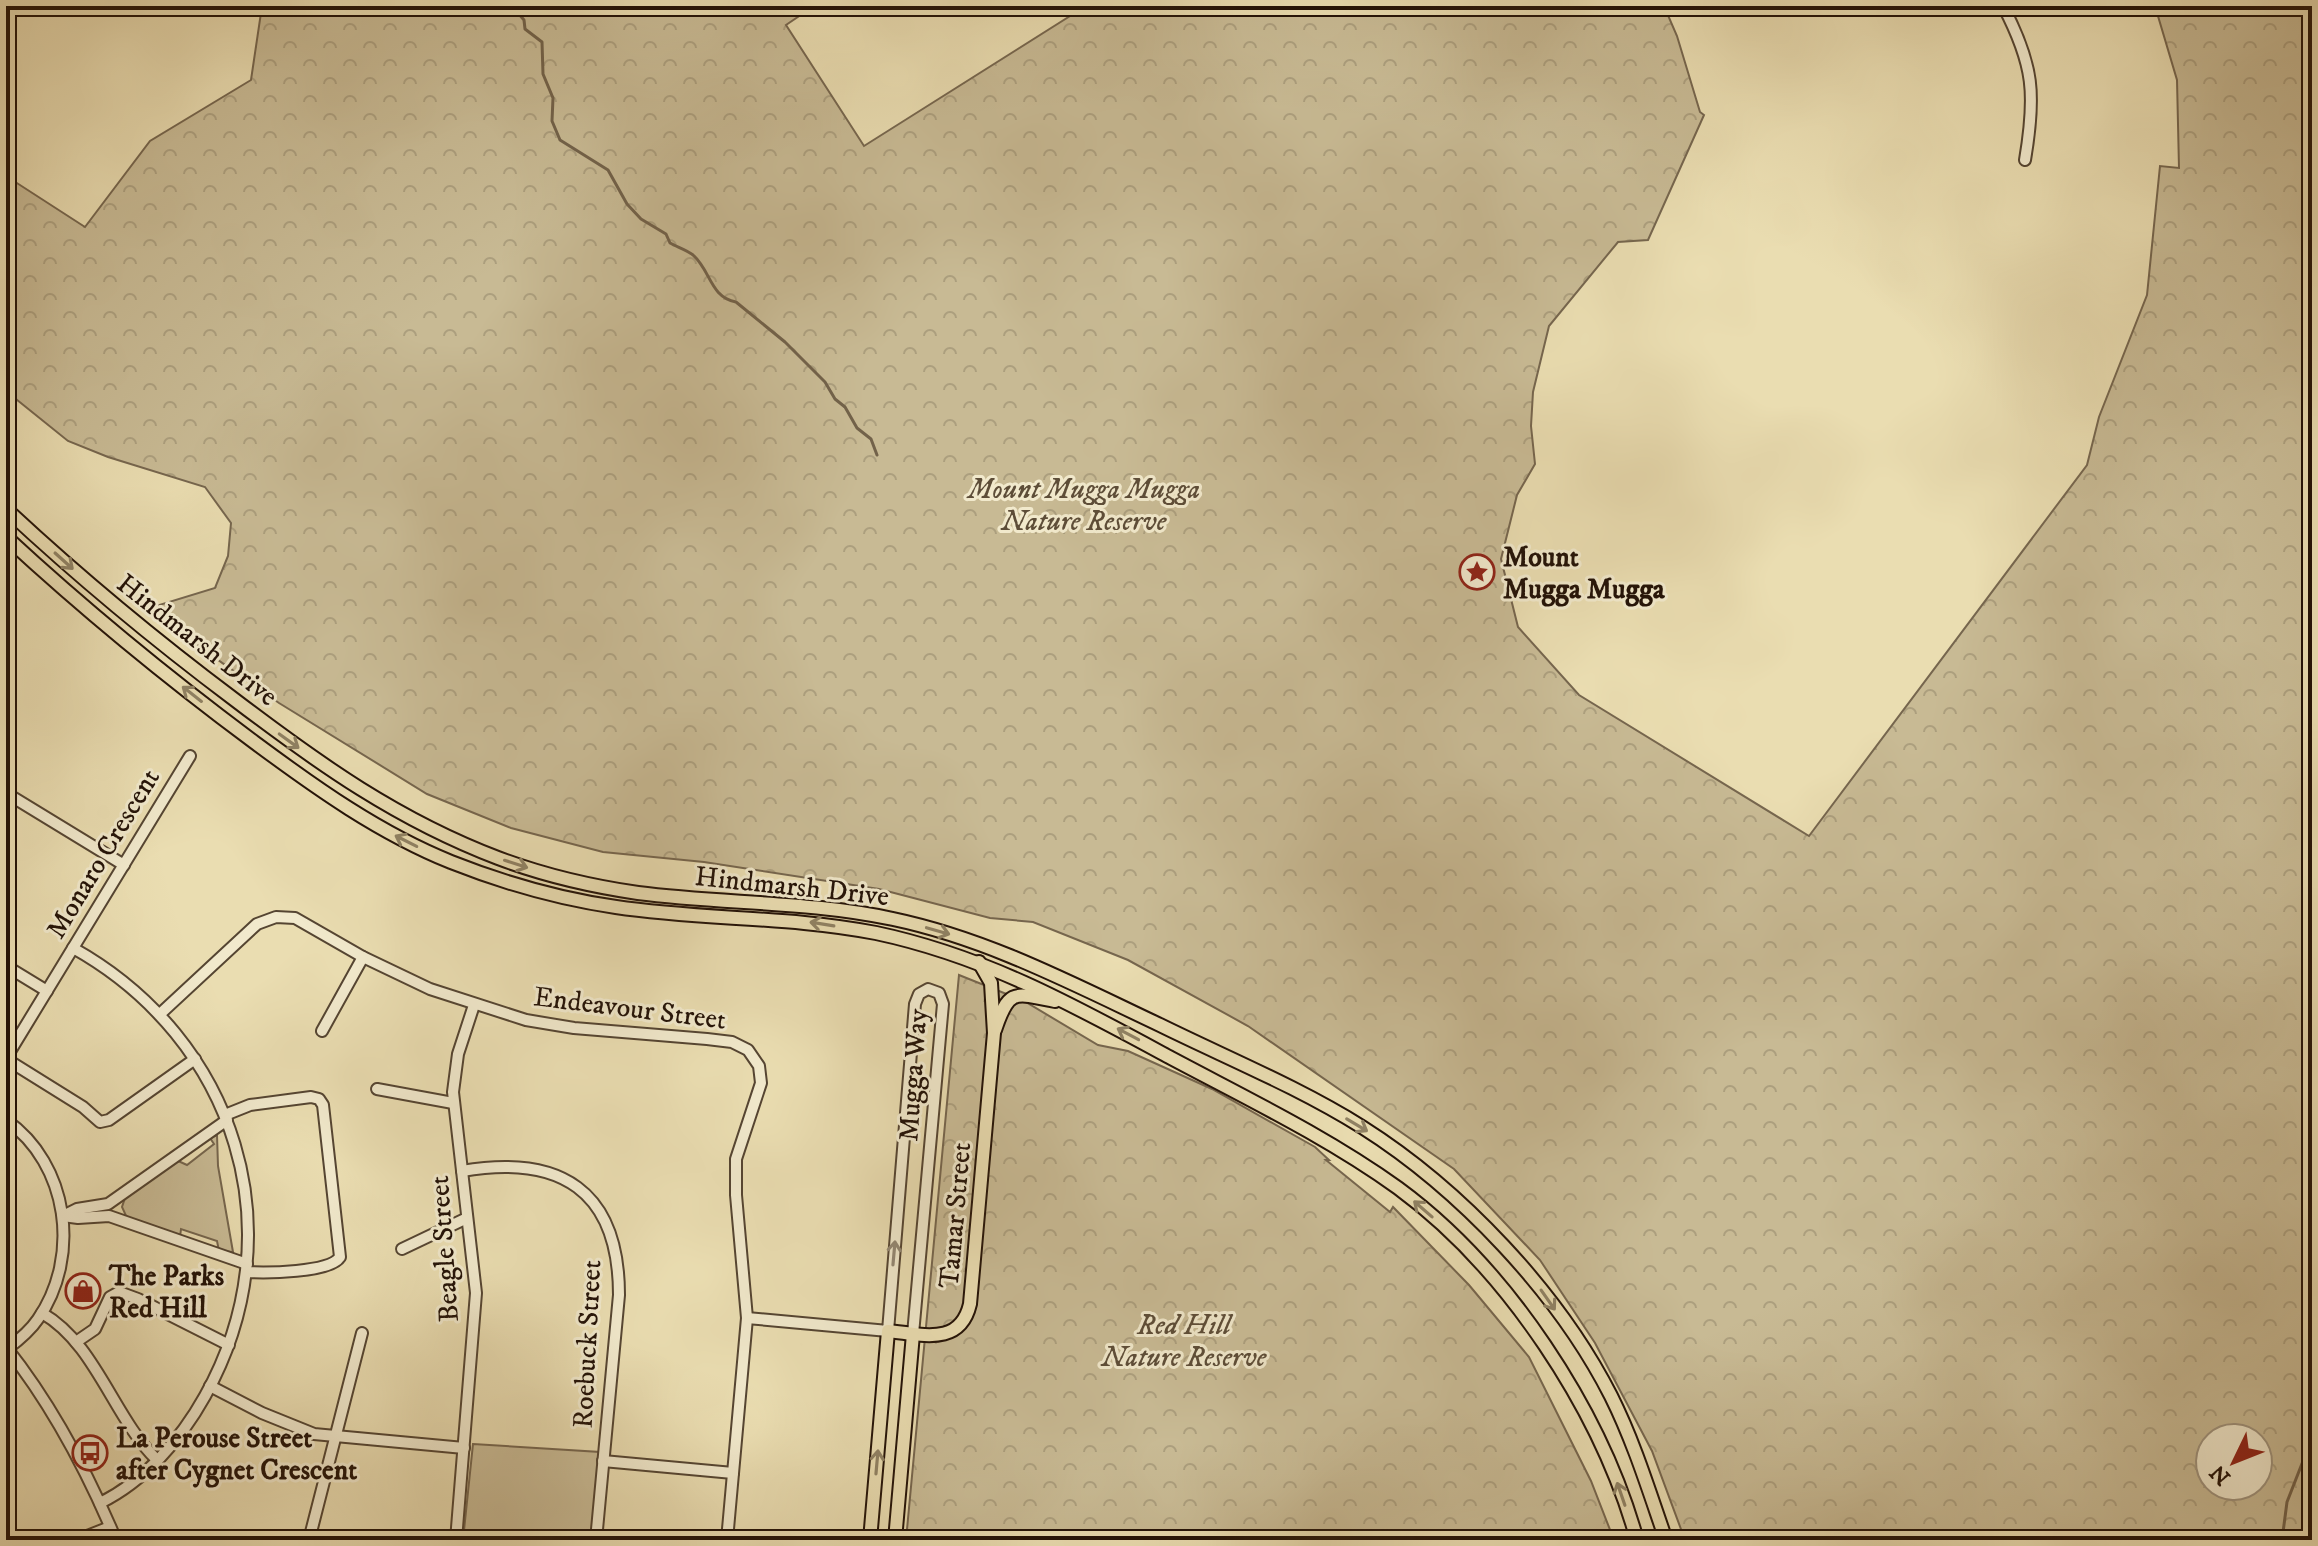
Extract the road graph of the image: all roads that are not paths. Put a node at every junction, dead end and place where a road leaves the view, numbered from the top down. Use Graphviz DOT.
graph roads {
  1 [pos="2003,6"];
  2 [pos="2025,160"];
  3 [pos="6,509"];
  4 [pos="6,537"];
  5 [pos="190,756"];
  6 [pos="6,793"];
  7 [pos="124,865"];
  8 [pos="73,948"];
  9 [pos="363,957"];
  10 [pos="979,962"];
  11 [pos="6,966"];
  12 [pos="47,991"];
  13 [pos="474,1005"];
  14 [pos="1072,1005"];
  15 [pos="160,1014"];
  16 [pos="322,1031"];
  17 [pos="994,1033"];
  18 [pos="6,1059"];
  19 [pos="195,1059"];
  20 [pos="377,1089"];
  21 [pos="453,1103"];
  22 [pos="226,1118"];
  23 [pos="6,1120"];
  24 [pos="462,1171"];
  25 [pos="63,1216"];
  26 [pos="467,1218"];
  27 [pos="402,1249"];
  28 [pos="246,1268"];
  29 [pos="42,1313"];
  30 [pos="747,1318"];
  31 [pos="888,1331"];
  32 [pos="362,1333"];
  33 [pos="913,1334"];
  34 [pos="76,1342"];
  35 [pos="229,1345"];
  36 [pos="7,1348"];
  37 [pos="210,1386"];
  38 [pos="335,1437"];
  39 [pos="464,1448"];
  40 [pos="157,1460"];
  41 [pos="603,1461"];
  42 [pos="733,1473"];
  43 [pos="100,1503"];
  44 [pos="110,1527"];
  45 [pos="77,1540"];
  46 [pos="116,1540"];
  47 [pos="309,1540"];
  48 [pos="456,1540"];
  49 [pos="596,1540"];
  50 [pos="727,1540"];
  51 [pos="870,1540"];
  52 [pos="895,1540"];
  53 [pos="1637,1540"];
  54 [pos="1666,1540"];
  1 -- 2 [label="street"];
  3 -- 54 [label="main road, Hindmarsh Drive, one-way"];
  10 -- 4 [label="main road, Hindmarsh Drive, one-way"];
  5 -- 7 [label="street, Monaro Crescent"];
  6 -- 7 [label="street"];
  7 -- 8 [label="street, Monaro Crescent"];
  8 -- 12 [label="street, Monaro Crescent"];
  8 -- 15 [label="street"];
  9 -- 13 [label="street, Endeavour Street"];
  9 -- 15 [label="street, Endeavour Street"];
  9 -- 16 [label="street"];
  10 -- 14 [label="main road, Hindmarsh Drive"];
  10 -- 17 [label="main road, Tamar Street"];
  11 -- 12 [label="street"];
  12 -- 18 [label="street, Monaro Crescent"];
  13 -- 21 [label="street, Beagle Street"];
  13 -- 30 [label="street, Endeavour Street"];
  14 -- 17 [label="main road, Tamar Street"];
  53 -- 14 [label="main road, Hindmarsh Drive, one-way"];
  15 -- 19 [label="street"];
  17 -- 33 [label="main road, Tamar Street"];
  18 -- 19 [label="street"];
  19 -- 22 [label="street"];
  20 -- 21 [label="street"];
  21 -- 24 [label="street, Beagle Street"];
  22 -- 25 [label="street"];
  22 -- 28 [label="street"];
  22 -- 28 [label="street"];
  23 -- 25 [label="street"];
  24 -- 26 [label="street, Beagle Street"];
  24 -- 41 [label="street, Roebuck Street"];
  25 -- 28 [label="street"];
  25 -- 29 [label="street"];
  26 -- 27 [label="street"];
  26 -- 39 [label="street, Beagle Street"];
  28 -- 35 [label="street"];
  29 -- 34 [label="street"];
  29 -- 36 [label="street"];
  30 -- 31 [label="street, Tamar Street"];
  30 -- 42 [label="street, Endeavour Street"];
  31 -- 33 [label="main road, Tamar Street"];
  31 -- 33 [label="street, Mugga Way, one-way"];
  51 -- 31 [label="main road, Mugga Way, one-way"];
  32 -- 38 [label="street"];
  33 -- 52 [label="main road, Mugga Way"];
  34 -- 35 [label="street"];
  34 -- 40 [label="street"];
  35 -- 37 [label="street"];
  36 -- 43 [label="street"];
  37 -- 38 [label="street"];
  37 -- 40 [label="street"];
  38 -- 39 [label="street"];
  38 -- 47 [label="street"];
  39 -- 48 [label="street, Beagle Street"];
  40 -- 43 [label="street"];
  41 -- 42 [label="street"];
  41 -- 49 [label="street, Roebuck Street"];
  42 -- 50 [label="street, Endeavour Street"];
  43 -- 44 [label="street"];
  44 -- 45 [label="street"];
  44 -- 46 [label="street"];
}
